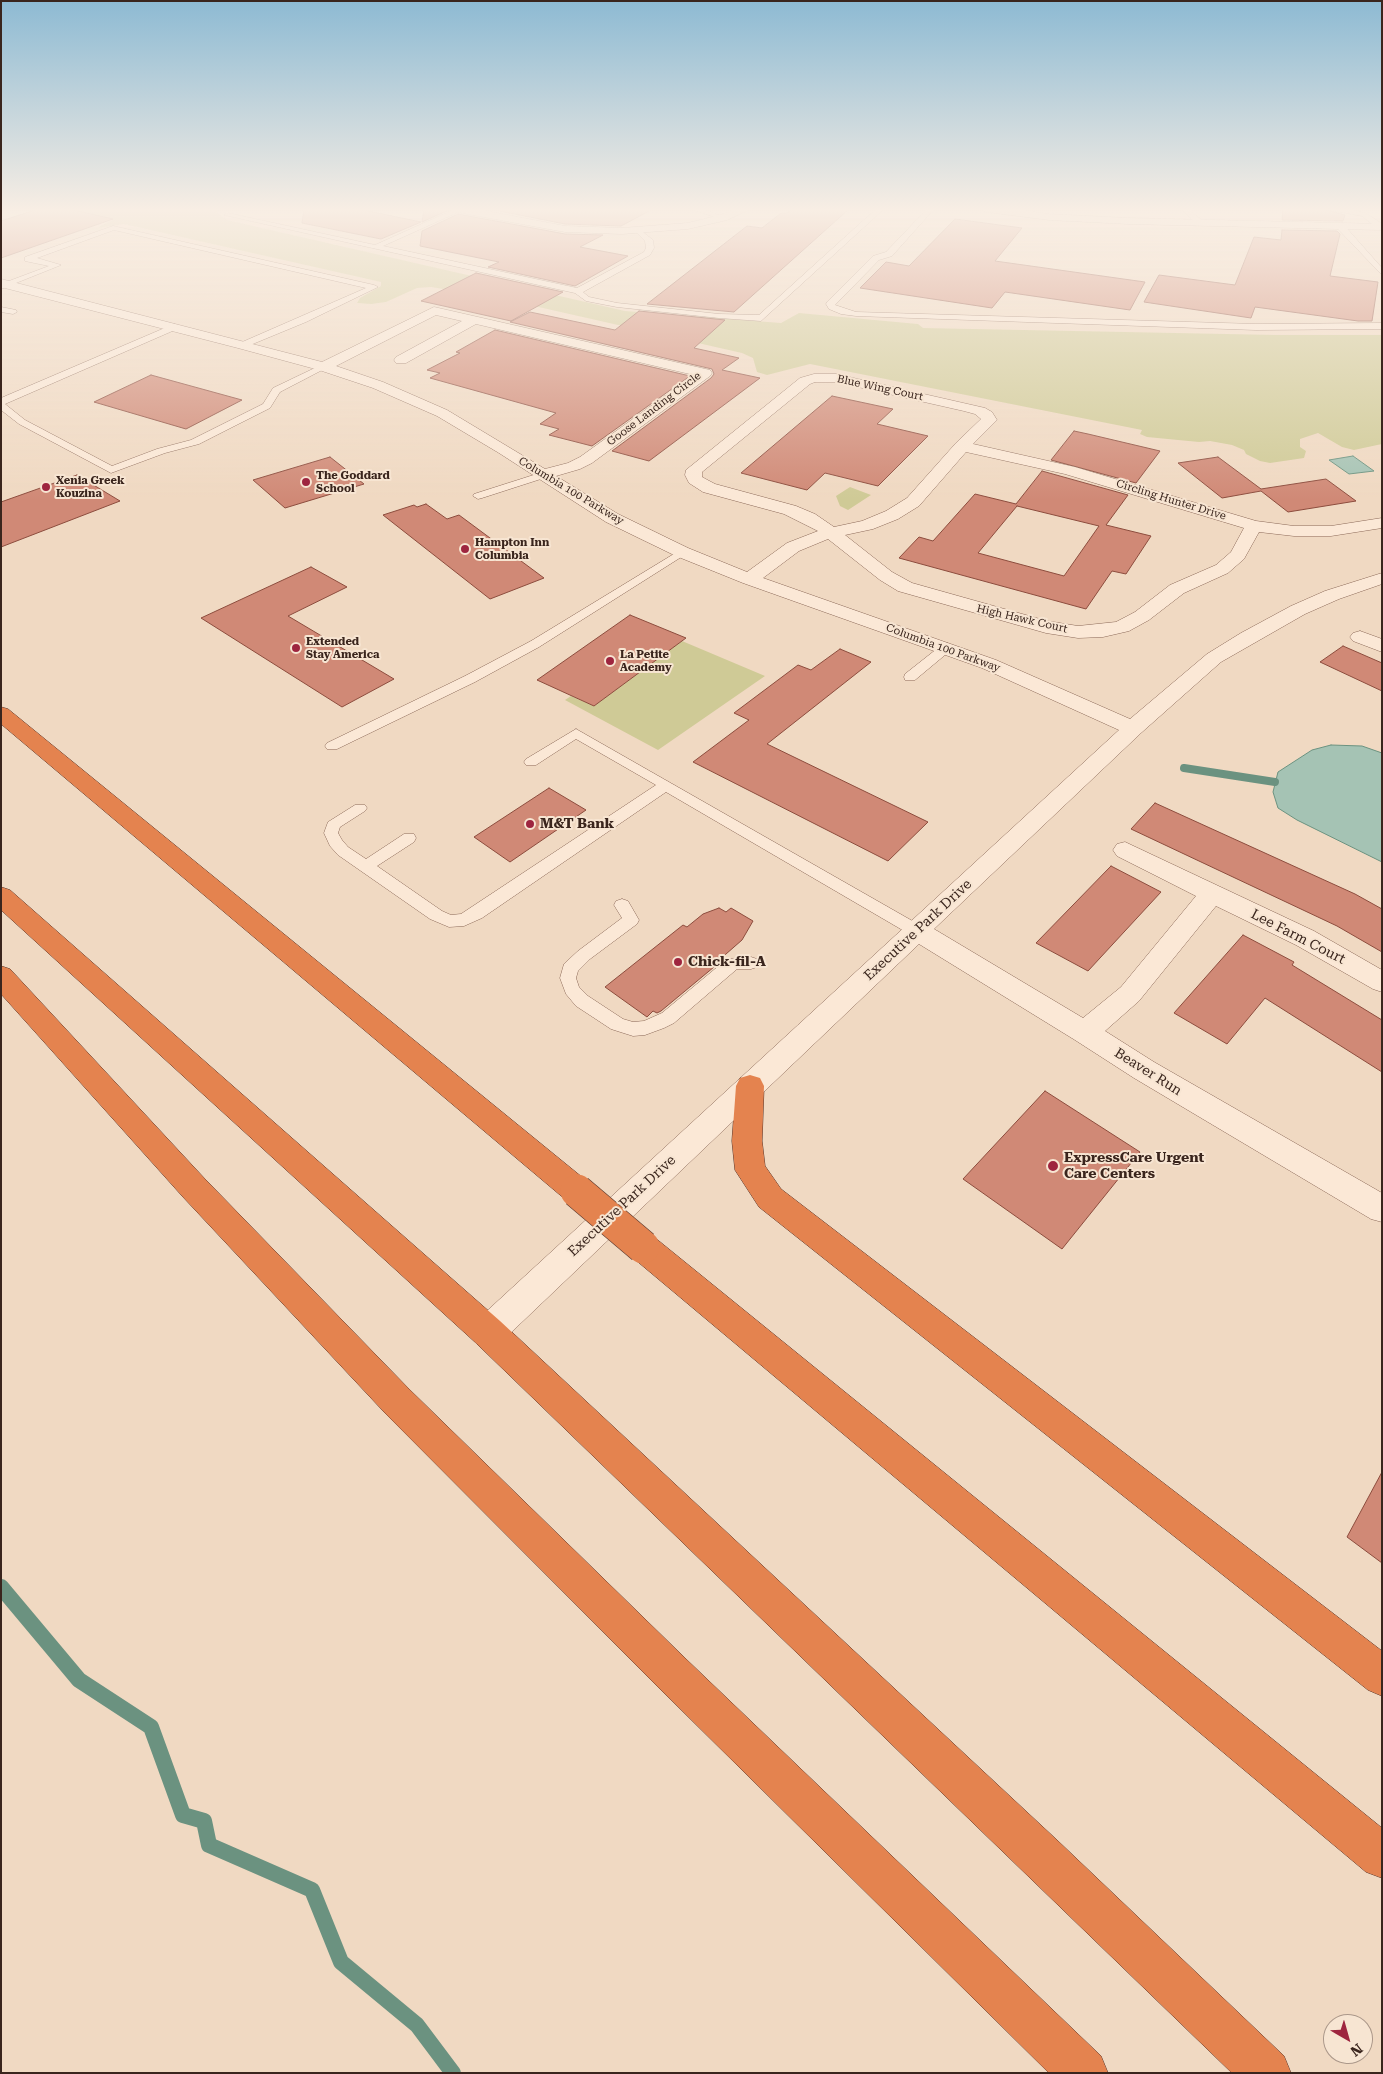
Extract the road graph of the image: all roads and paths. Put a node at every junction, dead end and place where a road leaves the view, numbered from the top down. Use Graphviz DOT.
graph roads {
  1 [pos="88,306"];
  2 [pos="334,306"];
  3 [pos="625,306"];
  4 [pos="775,306"];
  5 [pos="831,306"];
  6 [pos="1,308"];
  7 [pos="13,312"];
  8 [pos="474,320"];
  9 [pos="1382,326"];
  10 [pos="174,327"];
  11 [pos="243,345"];
  12 [pos="401,360"];
  13 [pos="324,367"];
  14 [pos="1,404"];
  15 [pos="962,446"];
  16 [pos="543,475"];
  17 [pos="478,496"];
  18 [pos="1382,523"];
  19 [pos="1254,526"];
  20 [pos="831,533"];
  21 [pos="682,552"];
  22 [pos="1382,578"];
  23 [pos="749,579"];
  24 [pos="1360,637"];
  25 [pos="1382,646"];
  26 [pos="947,648"];
  27 [pos="910,677"];
  28 [pos="1,712"];
  29 [pos="1133,728"];
  30 [pos="332,746"];
  31 [pos="530,762"];
  32 [pos="666,785"];
  33 [pos="360,808"];
  34 [pos="409,838"];
  35 [pos="1125,850"];
  36 [pos="366,866"];
  37 [pos="1212,894"];
  38 [pos="1,896"];
  39 [pos="622,905"];
  40 [pos="917,931"];
  41 [pos="751,963"];
  42 [pos="1,976"];
  43 [pos="1382,982"];
  44 [pos="1085,1032"];
  45 [pos="750,1086"];
  46 [pos="1382,1209"];
  47 [pos="488,1332"];
  48 [pos="1382,1676"];
  49 [pos="1382,1856"];
  50 [pos="1084,2073"];
  51 [pos="1267,2073"];
  1 -- 10 [label="street, Columbia 100 Parkway"];
  2 -- 11 [label="lane"];
  3 -- 4 [label="lane"];
  5 -- 9 [label="lane"];
  6 -- 7 [label="lane"];
  8 -- 12 [label="street"];
  8 -- 13 [label="street, Goose Landing Circle"];
  8 -- 16 [label="street, Goose Landing Circle"];
  10 -- 11 [label="street, Columbia 100 Parkway"];
  10 -- 14 [label="lane"];
  11 -- 13 [label="street, Columbia 100 Parkway"];
  13 -- 14 [label="lane"];
  13 -- 16 [label="street, Columbia 100 Parkway"];
  15 -- 19 [label="street, Circling Hunter Drive"];
  15 -- 20 [label="street, Blue Wing Court"];
  15 -- 20 [label="street, Blue Wing Court"];
  16 -- 17 [label="lane"];
  16 -- 21 [label="street, Columbia 100 Parkway"];
  18 -- 19 [label="street, Circling Hunter Drive"];
  19 -- 20 [label="street, High Hawk Court"];
  20 -- 23 [label="street, Blue Wing Court"];
  21 -- 23 [label="street, Columbia 100 Parkway"];
  21 -- 30 [label="lane"];
  22 -- 29 [label="street, Executive Park Drive"];
  23 -- 26 [label="street, Columbia 100 Parkway"];
  24 -- 25 [label="street"];
  26 -- 27 [label="lane"];
  26 -- 29 [label="street, Columbia 100 Parkway"];
  28 -- 49 [label="highway, bridge"];
  29 -- 40 [label="street, Executive Park Drive"];
  31 -- 32 [label="lane"];
  32 -- 36 [label="lane"];
  32 -- 40 [label="lane"];
  33 -- 36 [label="lane"];
  34 -- 36 [label="lane"];
  35 -- 37 [label="street, Lee Farm Court"];
  37 -- 43 [label="street, Lee Farm Court"];
  37 -- 44 [label="street"];
  38 -- 47 [label="highway"];
  39 -- 41 [label="lane"];
  40 -- 44 [label="street, Beaver Run"];
  40 -- 45 [label="street, Executive Park Drive"];
  42 -- 50 [label="highway"];
  44 -- 46 [label="street, Beaver Run"];
  45 -- 47 [label="street, Executive Park Drive"];
  45 -- 48 [label="highway"];
  47 -- 51 [label="highway"];
}
